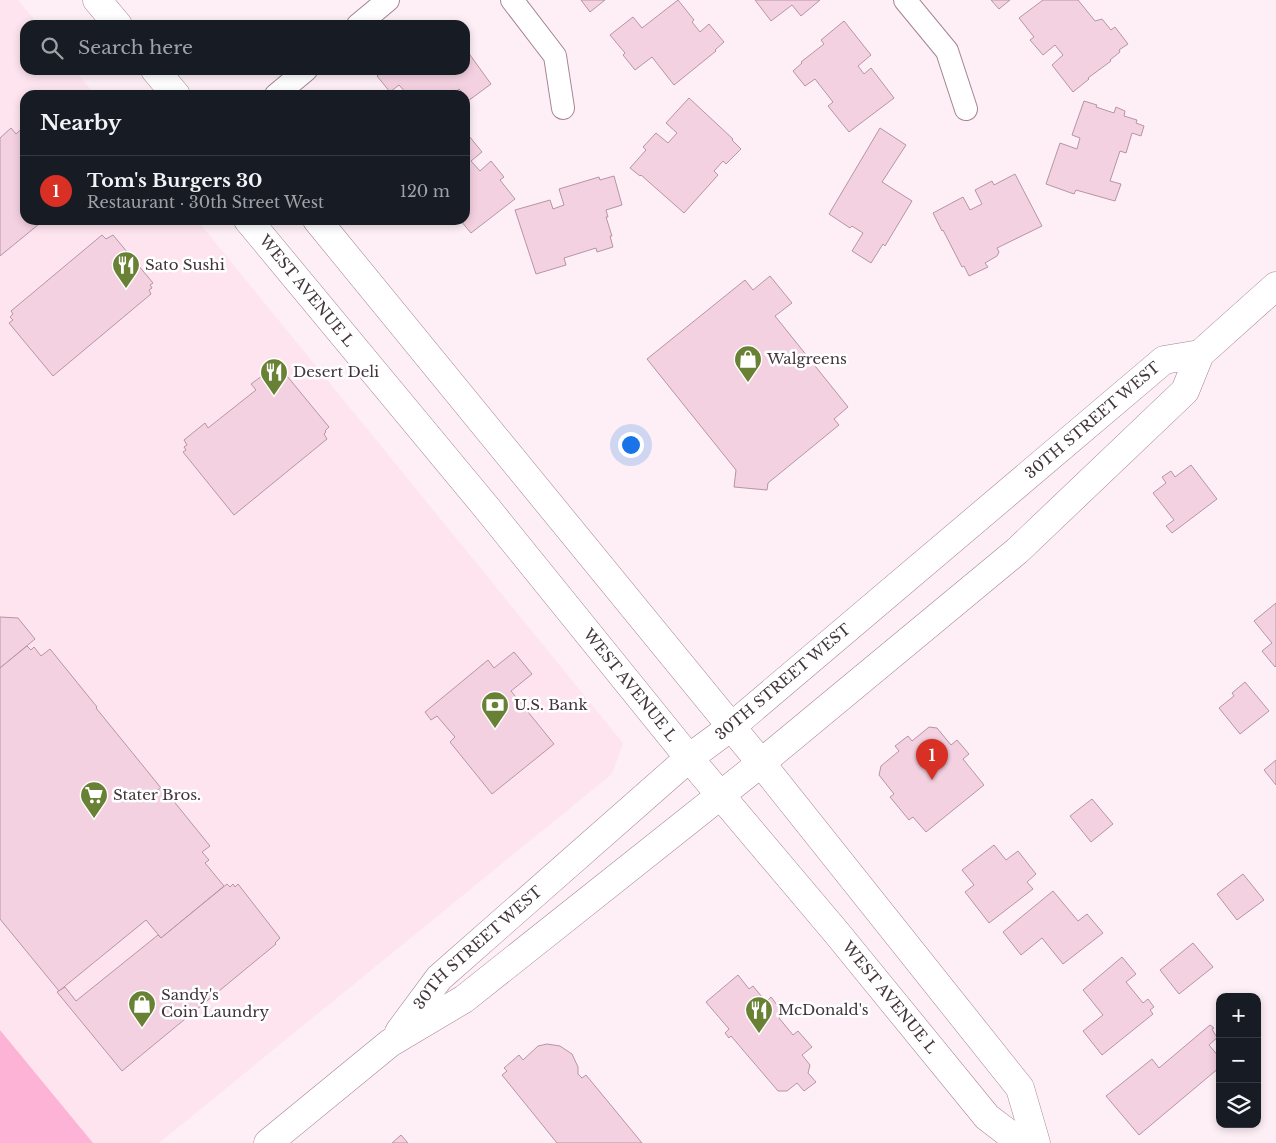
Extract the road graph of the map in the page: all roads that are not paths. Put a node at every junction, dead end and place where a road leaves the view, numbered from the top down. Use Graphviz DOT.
graph roads {
  1 [pos="97,0"];
  2 [pos="388,0"];
  3 [pos="512,0"];
  4 [pos="905,0"];
  5 [pos="114,20"];
  6 [pos="364,20"];
  7 [pos="159,75"];
  8 [pos="300,75"];
  9 [pos="172,90"];
  10 [pos="282,90"];
  11 [pos="563,108"];
  12 [pos="966,109"];
  13 [pos="252,225"];
  14 [pos="321,225"];
  15 [pos="1276,286"];
  16 [pos="1200,354"];
  17 [pos="730,727"];
  18 [pos="689,758"];
  19 [pos="760,763"];
  20 [pos="721,796"];
  21 [pos="390,1043"];
  22 [pos="268,1143"];
  23 [pos="1021,1143"];
  24 [pos="1036,1143"];
  1 -- 5 [label="main road"];
  2 -- 6 [label="street"];
  3 -- 11 [label="street"];
  4 -- 12 [label="street"];
  7 -- 9 [label="main road"];
  8 -- 10 [label="street"];
  13 -- 18 [label="main road, WEST AVENUE L"];
  14 -- 17 [label="main road"];
  15 -- 16 [label="main road, 30TH STREET WEST"];
  16 -- 17 [label="main road, 30TH STREET WEST"];
  16 -- 19 [label="main road, 30TH STREET WEST"];
  17 -- 18 [label="main road, 30TH STREET WEST"];
  17 -- 19 [label="main road"];
  18 -- 20 [label="main road, WEST AVENUE L"];
  18 -- 21 [label="main road, 30TH STREET WEST"];
  19 -- 20 [label="main road, 30TH STREET WEST"];
  19 -- 24 [label="main road"];
  20 -- 21 [label="main road, 30TH STREET WEST"];
  20 -- 23 [label="main road, WEST AVENUE L"];
  21 -- 22 [label="main road, 30TH STREET WEST"];
}
